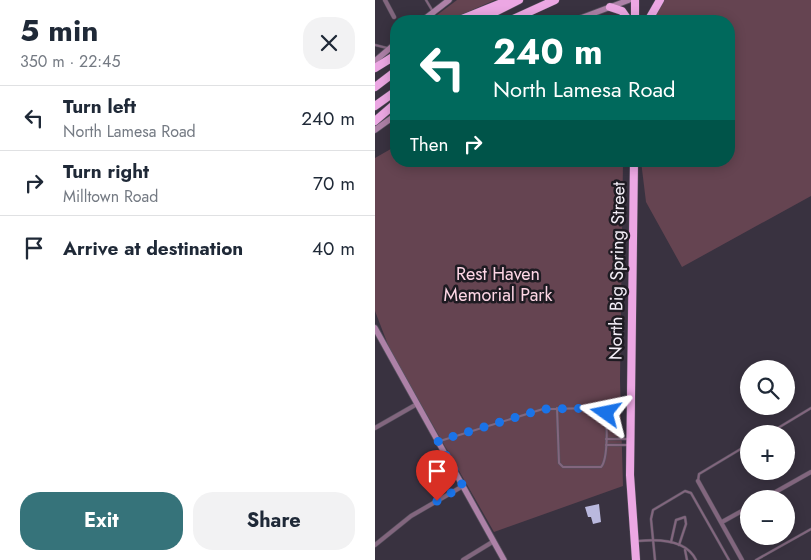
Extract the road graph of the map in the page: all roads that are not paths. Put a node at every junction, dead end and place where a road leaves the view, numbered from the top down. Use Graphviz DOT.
graph roads {
  1 [pos="385,0"];
  2 [pos="426,0"];
  3 [pos="449,0"];
  4 [pos="509,0"];
  5 [pos="519,0"];
  6 [pos="555,0"];
  7 [pos="615,0"];
  8 [pos="629,0"];
  9 [pos="635,0"];
  10 [pos="660,0"];
  11 [pos="608,8"];
  12 [pos="433,12"];
  13 [pos="393,15"];
  14 [pos="429,15"];
  15 [pos="472,15"];
  16 [pos="489,15"];
  17 [pos="522,15"];
  18 [pos="529,15"];
  19 [pos="589,15"];
  20 [pos="625,15"];
  21 [pos="635,15"];
  22 [pos="651,15"];
  23 [pos="375,45"];
  24 [pos="389,48"];
  25 [pos="390,59"];
  26 [pos="375,60"];
  27 [pos="375,68"];
  28 [pos="390,75"];
  29 [pos="375,87"];
  30 [pos="390,95"];
  31 [pos="375,106"];
  32 [pos="390,108"];
  33 [pos="390,119"];
  34 [pos="375,122"];
  35 [pos="375,130"];
  36 [pos="634,167"];
  37 [pos="375,328"];
  38 [pos="417,404"];
  39 [pos="557,408"];
  40 [pos="811,408"];
  41 [pos="783,425"];
  42 [pos="375,428"];
  43 [pos="606,439"];
  44 [pos="438,441"];
  45 [pos="631,442"];
  46 [pos="606,445"];
  47 [pos="740,449"];
  48 [pos="811,472"];
  49 [pos="698,481"];
  50 [pos="463,486"];
  51 [pos="779,490"];
  52 [pos="740,512"];
  53 [pos="722,522"];
  54 [pos="811,529"];
  55 [pos="652,540"];
  56 [pos="494,541"];
  57 [pos="634,541"];
  58 [pos="671,542"];
  59 [pos="375,545"];
  60 [pos="679,545"];
  61 [pos="685,550"];
  62 [pos="463,560"];
  63 [pos="504,560"];
  64 [pos="636,560"];
  65 [pos="655,560"];
  66 [pos="687,560"];
  67 [pos="696,560"];
  68 [pos="729,560"];
  69 [pos="742,560"];
  70 [pos="756,560"];
  1 -- 13 [label="street"];
  2 -- 12 [label="lane"];
  3 -- 12 [label="street"];
  4 -- 15 [label="highway"];
  5 -- 16 [label="highway"];
  6 -- 17 [label="highway"];
  6 -- 18 [label="highway"];
  7 -- 11 [label="street"];
  8 -- 11 [label="street"];
  9 -- 21 [label="highway"];
  10 -- 22 [label="highway"];
  11 -- 19 [label="street"];
  11 -- 20 [label="highway"];
  12 -- 14 [label="street"];
  23 -- 24 [label="lane"];
  24 -- 26 [label="street"];
  25 -- 27 [label="highway"];
  28 -- 29 [label="highway"];
  30 -- 31 [label="highway"];
  32 -- 34 [label="highway"];
  33 -- 35 [label="street"];
  36 -- 45 [label="highway, North Big Spring Street"];
  37 -- 38 [label="street"];
  38 -- 42 [label="street"];
  38 -- 44 [label="street"];
  39 -- 43 [label="lane"];
  39 -- 44 [label="lane"];
  39 -- 46 [label="lane"];
  40 -- 41 [label="lane"];
  43 -- 45 [label="lane"];
  43 -- 46 [label="lane"];
  44 -- 50 [label="street"];
  45 -- 46 [label="lane"];
  45 -- 57 [label="highway, North Big Spring Street"];
  47 -- 49 [label="lane"];
  48 -- 51 [label="street"];
  49 -- 53 [label="street"];
  50 -- 56 [label="street"];
  50 -- 59 [label="street"];
  52 -- 53 [label="street"];
  53 -- 69 [label="street"];
  54 -- 70 [label="lane"];
  55 -- 57 [label="lane"];
  55 -- 58 [label="lane"];
  55 -- 65 [label="lane"];
  55 -- 68 [label="lane"];
  56 -- 62 [label="street"];
  56 -- 63 [label="street"];
  57 -- 64 [label="highway, North Big Spring Street"];
  58 -- 60 [label="lane"];
  58 -- 60 [label="lane"];
  60 -- 61 [label="lane"];
  61 -- 66 [label="lane"];
  61 -- 67 [label="lane"];
}
